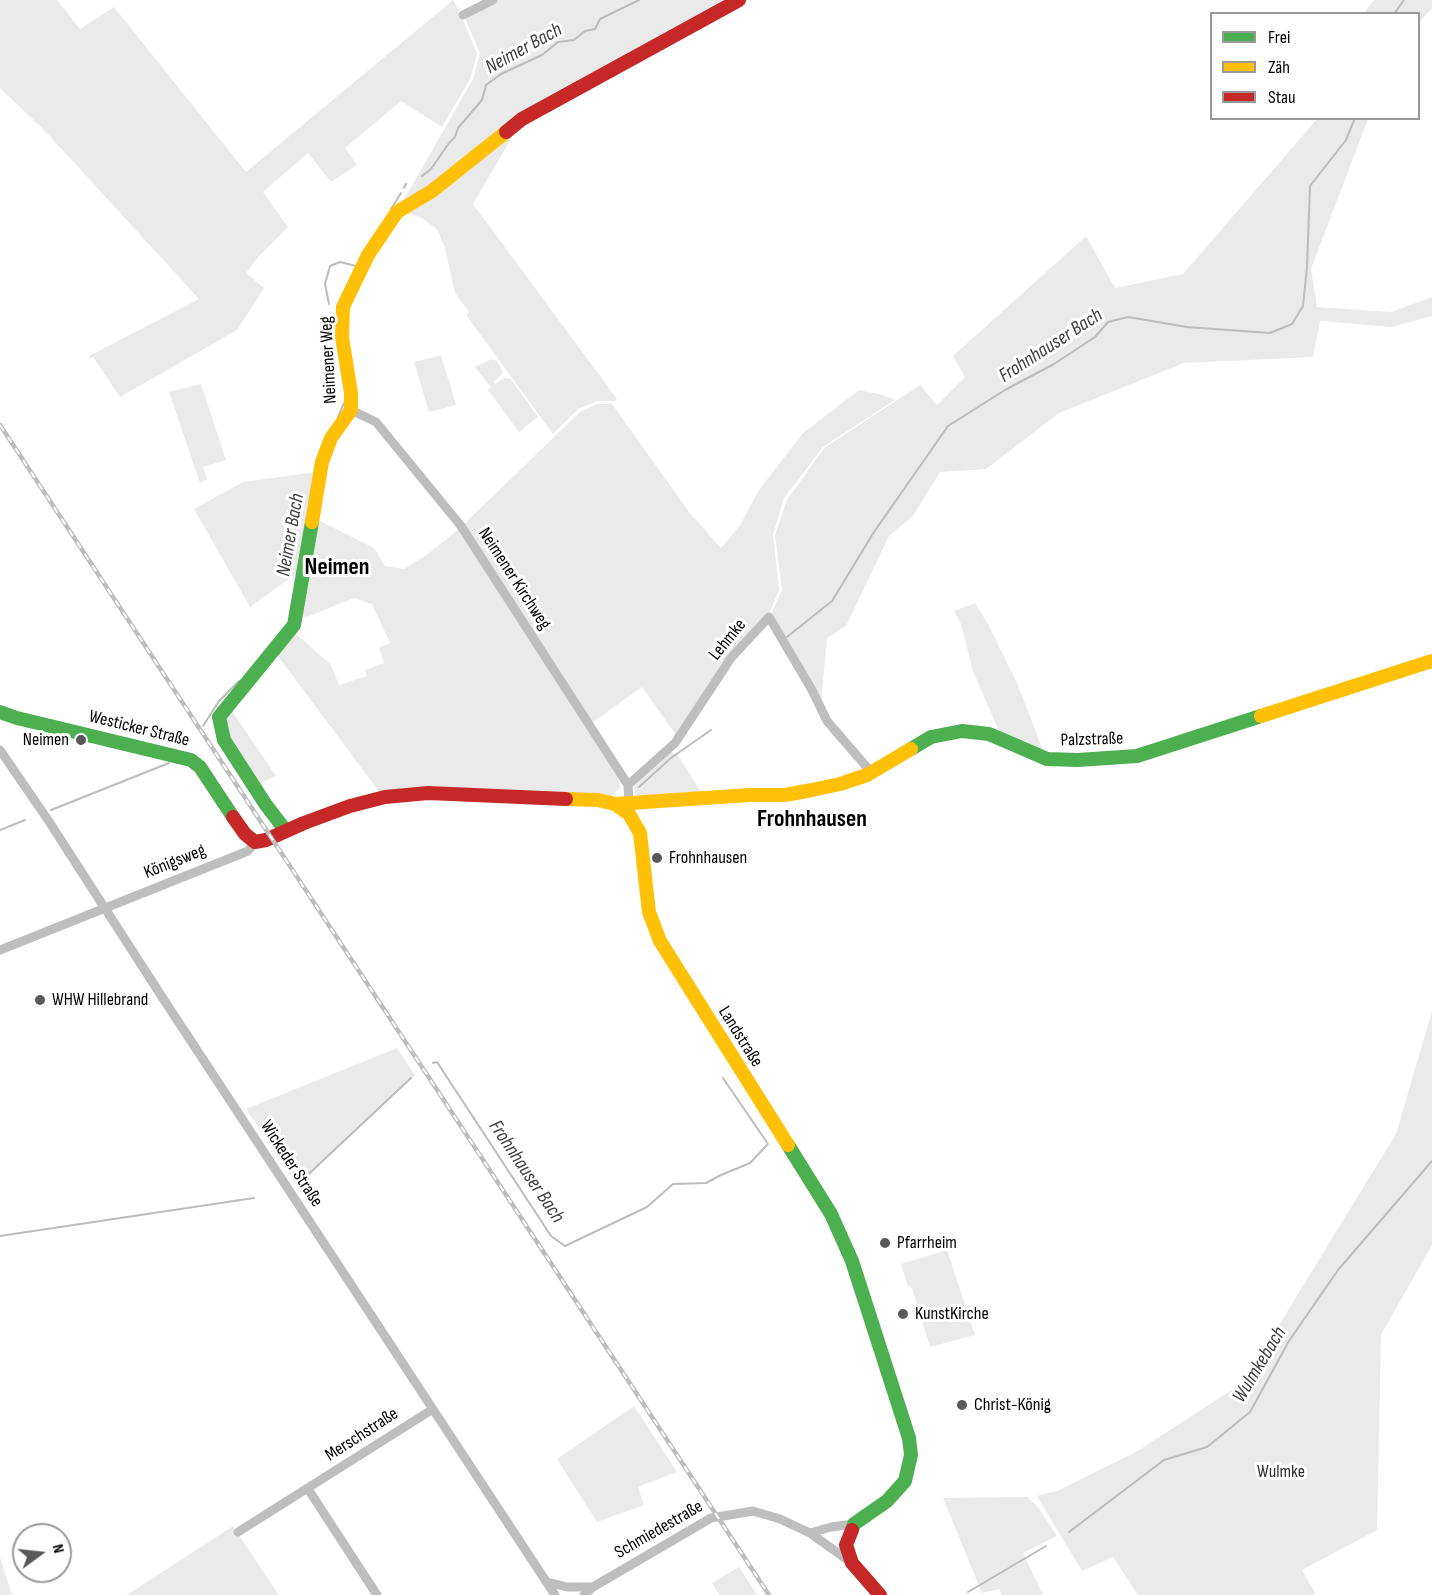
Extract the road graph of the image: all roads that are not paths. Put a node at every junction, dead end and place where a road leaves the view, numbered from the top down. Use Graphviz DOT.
graph roads {
  1 [pos="493,0"];
  2 [pos="739,0"];
  3 [pos="463,15"];
  4 [pos="351,410"];
  5 [pos="1432,661"];
  6 [pos="0,712"];
  7 [pos="0,750"];
  8 [pos="871,772"];
  9 [pos="628,785"];
  10 [pos="656,802"];
  11 [pos="622,804"];
  12 [pos="637,825"];
  13 [pos="286,831"];
  14 [pos="260,841"];
  15 [pos="104,908"];
  16 [pos="0,950"];
  17 [pos="433,1409"];
  18 [pos="308,1489"];
  19 [pos="854,1524"];
  20 [pos="238,1532"];
  21 [pos="810,1533"];
  22 [pos="852,1563"];
  23 [pos="547,1582"];
  24 [pos="593,1587"];
  25 [pos="377,1595"];
  26 [pos="555,1595"];
  27 [pos="584,1595"];
  28 [pos="880,1595"];
  1 -- 3 [label="street"];
  2 -- 4 [label="street, Neimener Weg"];
  4 -- 9 [label="street, Neimener Kirchweg"];
  4 -- 13 [label="street, Neimener Weg"];
  5 -- 8 [label="street, Palzstraße"];
  6 -- 14 [label="street, Westicker Straße"];
  7 -- 15 [label="street, Wickeder Straße"];
  8 -- 9 [label="street, Lehmke"];
  8 -- 10 [label="street, Palzstraße"];
  9 -- 11 [label="street"];
  10 -- 11 [label="street, Palzstraße"];
  10 -- 12 [label="street"];
  11 -- 12 [label="street"];
  11 -- 13 [label="street"];
  12 -- 19 [label="street, Landstraße"];
  13 -- 14 [label="street"];
  14 -- 15 [label="street, Königsweg"];
  15 -- 16 [label="street, Königsweg"];
  15 -- 17 [label="street, Wickeder Straße"];
  17 -- 18 [label="street, Merschstraße"];
  17 -- 23 [label="street, Wickeder Straße"];
  18 -- 20 [label="street, Merschstraße"];
  18 -- 25 [label="street"];
  19 -- 21 [label="street"];
  19 -- 22 [label="street"];
  21 -- 22 [label="street, Schmiedestraße"];
  21 -- 24 [label="street, Schmiedestraße"];
  22 -- 28 [label="street"];
  23 -- 24 [label="street"];
  23 -- 26 [label="street, Wickeder Straße"];
  24 -- 27 [label="street, Schmiedestraße"];
}
